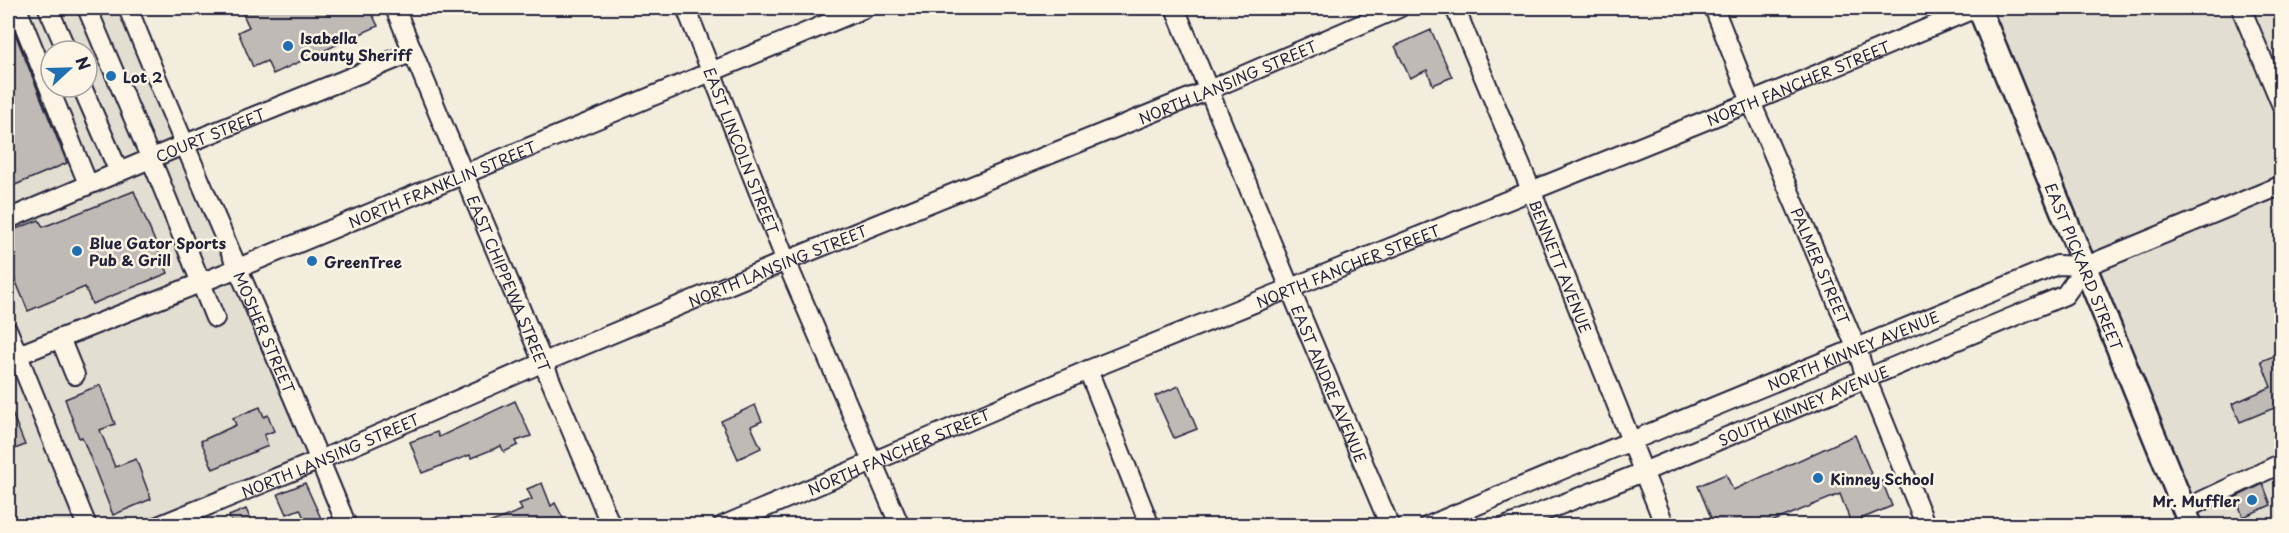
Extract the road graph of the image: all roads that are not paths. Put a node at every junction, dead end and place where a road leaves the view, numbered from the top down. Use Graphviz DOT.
graph roads {
  1 [pos="17,8"];
  2 [pos="48,8"];
  3 [pos="87,8"];
  4 [pos="128,8"];
  5 [pos="395,8"];
  6 [pos="686,8"];
  7 [pos="865,8"];
  8 [pos="1175,8"];
  9 [pos="1399,8"];
  10 [pos="1455,8"];
  11 [pos="1714,8"];
  12 [pos="1977,8"];
  13 [pos="2241,8"];
  14 [pos="62,39"];
  15 [pos="413,52"];
  16 [pos="712,72"];
  17 [pos="1209,90"];
  18 [pos="87,99"];
  19 [pos="1751,102"];
  20 [pos="2282,106"];
  21 [pos="183,145"];
  22 [pos="151,159"];
  23 [pos="119,172"];
  24 [pos="462,173"];
  25 [pos="88,184"];
  26 [pos="2282,185"];
  27 [pos="1531,190"];
  28 [pos="8,219"];
  29 [pos="786,261"];
  30 [pos="2086,266"];
  31 [pos="238,267"];
  32 [pos="200,283"];
  33 [pos="1290,289"];
  34 [pos="214,318"];
  35 [pos="8,332"];
  36 [pos="60,338"];
  37 [pos="1857,349"];
  38 [pos="12,357"];
  39 [pos="544,362"];
  40 [pos="1088,370"];
  41 [pos="75,375"];
  42 [pos="1866,378"];
  43 [pos="1629,440"];
  44 [pos="320,459"];
  45 [pos="873,463"];
  46 [pos="2282,463"];
  47 [pos="1643,472"];
  48 [pos="2188,517"];
  49 [pos="87,525"];
  50 [pos="158,525"];
  51 [pos="347,525"];
  52 [pos="611,525"];
  53 [pos="722,525"];
  54 [pos="900,525"];
  55 [pos="1150,525"];
  56 [pos="1390,525"];
  57 [pos="1428,525"];
  58 [pos="1507,525"];
  59 [pos="1665,525"];
  60 [pos="1926,525"];
  1 -- 25 [label="street"];
  2 -- 14 [label="street"];
  3 -- 22 [label="street"];
  4 -- 21 [label="street, MOSHER STREET"];
  5 -- 15 [label="street, EAST CHIPPEWA STREET"];
  6 -- 16 [label="street, EAST LINCOLN STREET"];
  7 -- 16 [label="street, NORTH FRANKLIN STREET"];
  8 -- 17 [label="street, EAST ANDRE AVENUE"];
  9 -- 17 [label="street, NORTH LANSING STREET"];
  10 -- 27 [label="street, BENNETT AVENUE"];
  11 -- 19 [label="street, PALMER STREET"];
  12 -- 19 [label="street, NORTH FANCHER STREET"];
  12 -- 30 [label="main road, EAST PICKARD STREET"];
  13 -- 20 [label="street"];
  15 -- 21 [label="street, COURT STREET"];
  15 -- 24 [label="street, EAST CHIPPEWA STREET"];
  16 -- 24 [label="street, NORTH FRANKLIN STREET"];
  16 -- 29 [label="street, EAST LINCOLN STREET"];
  17 -- 29 [label="street, NORTH LANSING STREET"];
  17 -- 33 [label="street, EAST ANDRE AVENUE"];
  18 -- 23 [label="street"];
  19 -- 27 [label="street, NORTH FANCHER STREET"];
  19 -- 37 [label="street, PALMER STREET"];
  21 -- 22 [label="street, COURT STREET"];
  21 -- 31 [label="street, MOSHER STREET"];
  22 -- 23 [label="street, COURT STREET"];
  22 -- 32 [label="street"];
  23 -- 25 [label="street, COURT STREET"];
  24 -- 31 [label="street, NORTH FRANKLIN STREET"];
  24 -- 39 [label="street, EAST CHIPPEWA STREET"];
  25 -- 28 [label="street, COURT STREET"];
  26 -- 30 [label="street, NORTH KINNEY AVENUE"];
  27 -- 33 [label="street, NORTH FANCHER STREET"];
  27 -- 43 [label="street, BENNETT AVENUE"];
  29 -- 39 [label="street, NORTH LANSING STREET"];
  29 -- 45 [label="street, EAST LINCOLN STREET"];
  30 -- 37 [label="street, NORTH KINNEY AVENUE"];
  30 -- 42 [label="street, SOUTH KINNEY AVENUE"];
  30 -- 48 [label="main road, EAST PICKARD STREET"];
  31 -- 32 [label="street, NORTH FRANKLIN STREET"];
  31 -- 44 [label="street, MOSHER STREET"];
  32 -- 34 [label="street"];
  32 -- 36 [label="street, NORTH FRANKLIN STREET"];
  33 -- 40 [label="street, NORTH FANCHER STREET"];
  33 -- 56 [label="street, EAST ANDRE AVENUE"];
  35 -- 38 [label="street"];
  36 -- 38 [label="street, NORTH FRANKLIN STREET"];
  36 -- 41 [label="street"];
  37 -- 42 [label="street, PALMER STREET"];
  37 -- 43 [label="street, NORTH KINNEY AVENUE"];
  38 -- 49 [label="street"];
  39 -- 44 [label="street, NORTH LANSING STREET"];
  39 -- 52 [label="street, EAST CHIPPEWA STREET"];
  40 -- 45 [label="street, NORTH FANCHER STREET"];
  40 -- 55 [label="street"];
  42 -- 47 [label="street, SOUTH KINNEY AVENUE"];
  42 -- 60 [label="street, PALMER STREET"];
  43 -- 47 [label="street, BENNETT AVENUE"];
  43 -- 57 [label="street, NORTH KINNEY AVENUE"];
  44 -- 50 [label="street, NORTH LANSING STREET"];
  44 -- 51 [label="street, MOSHER STREET"];
  45 -- 53 [label="street, NORTH FANCHER STREET"];
  45 -- 54 [label="street, EAST LINCOLN STREET"];
  46 -- 48 [label="street"];
  47 -- 58 [label="street, SOUTH KINNEY AVENUE"];
  47 -- 59 [label="street, BENNETT AVENUE"];
}
